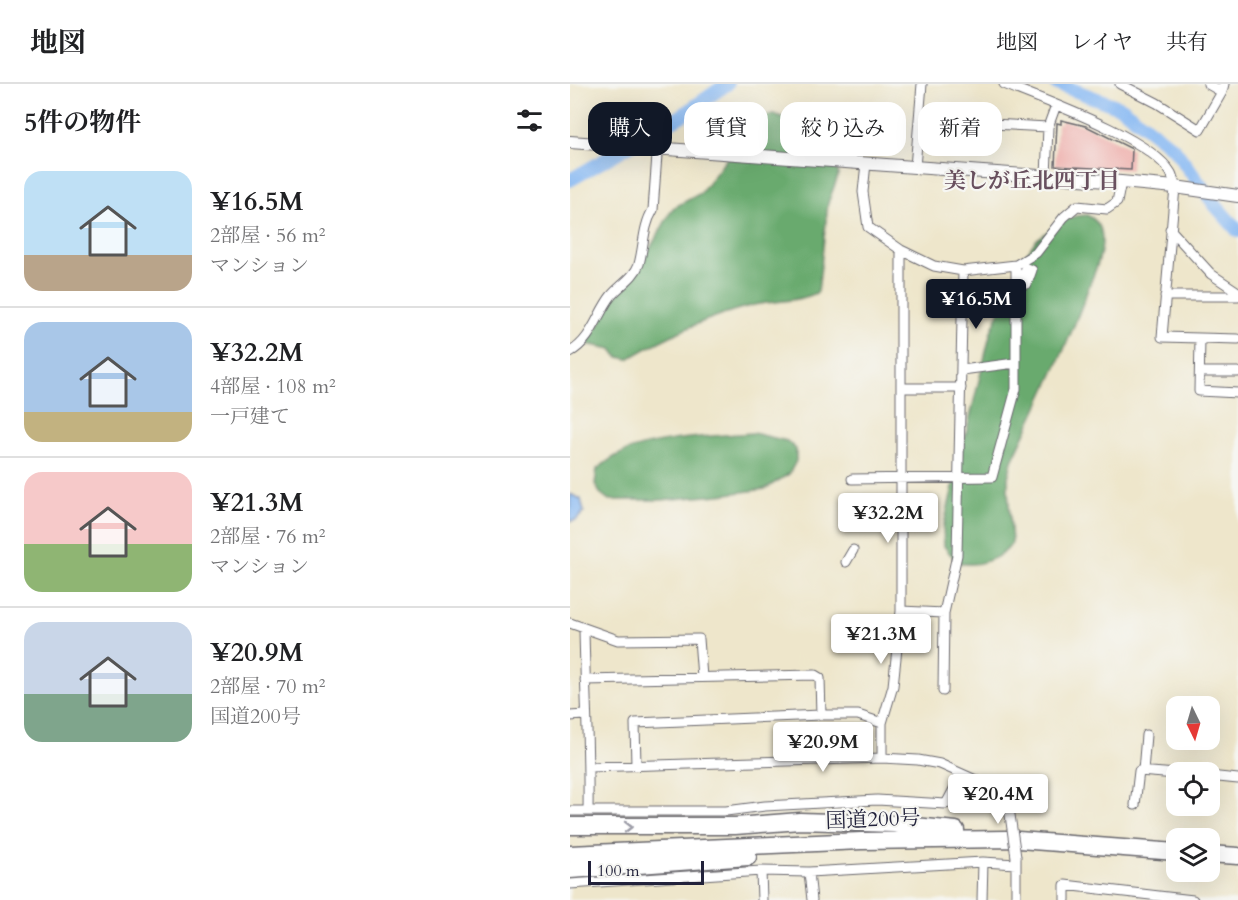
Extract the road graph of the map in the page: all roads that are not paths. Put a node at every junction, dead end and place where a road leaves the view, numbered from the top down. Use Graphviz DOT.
graph roads {
  1 [pos="922,84"];
  2 [pos="1004,84"];
  3 [pos="1120,84"];
  4 [pos="1208,84"];
  5 [pos="1223,88"];
  6 [pos="921,102"];
  7 [pos="1056,105"];
  8 [pos="1002,124"];
  9 [pos="1048,127"];
  10 [pos="918,139"];
  11 [pos="570,142"];
  12 [pos="588,143"];
  13 [pos="672,149"];
  14 [pos="657,156"];
  15 [pos="866,163"];
  16 [pos="915,167"];
  17 [pos="1046,177"];
  18 [pos="1121,182"];
  19 [pos="1178,187"];
  20 [pos="1238,196"];
  21 [pos="1170,229"];
  22 [pos="901,250"];
  23 [pos="1016,265"];
  24 [pos="963,271"];
  25 [pos="1029,280"];
  26 [pos="1016,285"];
  27 [pos="1238,294"];
  28 [pos="1165,296"];
  29 [pos="1200,338"];
  30 [pos="1238,339"];
  31 [pos="570,352"];
  32 [pos="1015,363"];
  33 [pos="962,370"];
  34 [pos="1200,372"];
  35 [pos="1238,372"];
  36 [pos="902,388"];
  37 [pos="961,388"];
  38 [pos="1238,393"];
  39 [pos="902,477"];
  40 [pos="958,477"];
  41 [pos="852,479"];
  42 [pos="853,550"];
  43 [pos="846,562"];
  44 [pos="901,611"];
  45 [pos="944,613"];
  46 [pos="570,623"];
  47 [pos="584,629"];
  48 [pos="702,677"];
  49 [pos="585,680"];
  50 [pos="944,691"];
  51 [pos="585,715"];
  52 [pos="820,715"];
  53 [pos="570,716"];
  54 [pos="882,723"];
  55 [pos="1146,735"];
  56 [pos="882,758"];
  57 [pos="636,766"];
  58 [pos="589,767"];
  59 [pos="1143,771"];
  60 [pos="1166,773"];
  61 [pos="962,774"];
  62 [pos="1220,777"];
  63 [pos="1238,779"];
  64 [pos="1135,805"];
  65 [pos="570,811"];
  66 [pos="588,811"];
  67 [pos="570,826"];
  68 [pos="943,839"];
  69 [pos="1007,839"];
  70 [pos="1166,851"];
  71 [pos="570,854"];
  72 [pos="1220,855"];
  73 [pos="1238,856"];
  74 [pos="1016,861"];
  75 [pos="983,862"];
  76 [pos="570,870"];
  77 [pos="761,871"];
  78 [pos="809,872"];
  79 [pos="570,884"];
  80 [pos="762,900"];
  81 [pos="812,900"];
  82 [pos="982,900"];
  83 [pos="1016,900"];
  84 [pos="1065,900"];
  85 [pos="1193,900"];
  1 -- 6 [label="street"];
  2 -- 7 [label="street"];
  3 -- 5 [label="street"];
  4 -- 5 [label="street"];
  7 -- 9 [label="street"];
  7 -- 19 [label="street"];
  8 -- 9 [label="street"];
  9 -- 17 [label="street"];
  10 -- 16 [label="street"];
  11 -- 12 [label="main road"];
  13 -- 15 [label="main road"];
  14 -- 31 [label="street"];
  15 -- 16 [label="main road"];
  15 -- 22 [label="street"];
  16 -- 17 [label="main road"];
  17 -- 18 [label="main road"];
  18 -- 19 [label="main road"];
  18 -- 23 [label="street"];
  19 -- 20 [label="main road"];
  19 -- 21 [label="street"];
  21 -- 27 [label="street"];
  21 -- 28 [label="street"];
  22 -- 24 [label="street"];
  22 -- 36 [label="street"];
  23 -- 24 [label="street"];
  23 -- 26 [label="street"];
  24 -- 33 [label="street"];
  25 -- 26 [label="street"];
  26 -- 32 [label="street"];
  27 -- 28 [label="street"];
  28 -- 29 [label="street"];
  29 -- 30 [label="street"];
  29 -- 34 [label="street"];
  32 -- 33 [label="street"];
  32 -- 40 [label="street"];
  33 -- 37 [label="street"];
  34 -- 35 [label="street"];
  34 -- 38 [label="street"];
  36 -- 37 [label="street"];
  36 -- 39 [label="street"];
  37 -- 40 [label="street"];
  39 -- 40 [label="street"];
  39 -- 41 [label="street"];
  39 -- 44 [label="street"];
  40 -- 45 [label="street"];
  42 -- 43 [label="street"];
  44 -- 45 [label="street"];
  44 -- 54 [label="street"];
  45 -- 50 [label="street"];
  46 -- 47 [label="street"];
  47 -- 48 [label="street"];
  47 -- 49 [label="street"];
  48 -- 49 [label="street"];
  48 -- 52 [label="street"];
  49 -- 51 [label="street"];
  51 -- 53 [label="street"];
  51 -- 58 [label="street"];
  52 -- 54 [label="street"];
  52 -- 57 [label="street"];
  54 -- 56 [label="street"];
  55 -- 59 [label="street"];
  56 -- 57 [label="street"];
  56 -- 61 [label="street"];
  57 -- 58 [label="street"];
  58 -- 66 [label="street"];
  59 -- 60 [label="street"];
  59 -- 64 [label="street"];
  61 -- 66 [label="street"];
  61 -- 74 [label="street, bridge"];
  62 -- 63 [label="street"];
  65 -- 66 [label="street"];
  67 -- 69 [label="highway, one-way"];
  68 -- 69 [label="highway, 国道200号"];
  68 -- 71 [label="highway, 国道200号"];
  68 -- 76 [label="highway"];
  69 -- 70 [label="highway, 国道200号"];
  72 -- 73 [label="highway"];
  74 -- 75 [label="street"];
  74 -- 83 [label="street"];
  75 -- 78 [label="street"];
  75 -- 82 [label="street"];
  77 -- 78 [label="street"];
  77 -- 79 [label="street"];
  77 -- 80 [label="street"];
  78 -- 81 [label="street"];
  84 -- 85 [label="street"];
}
